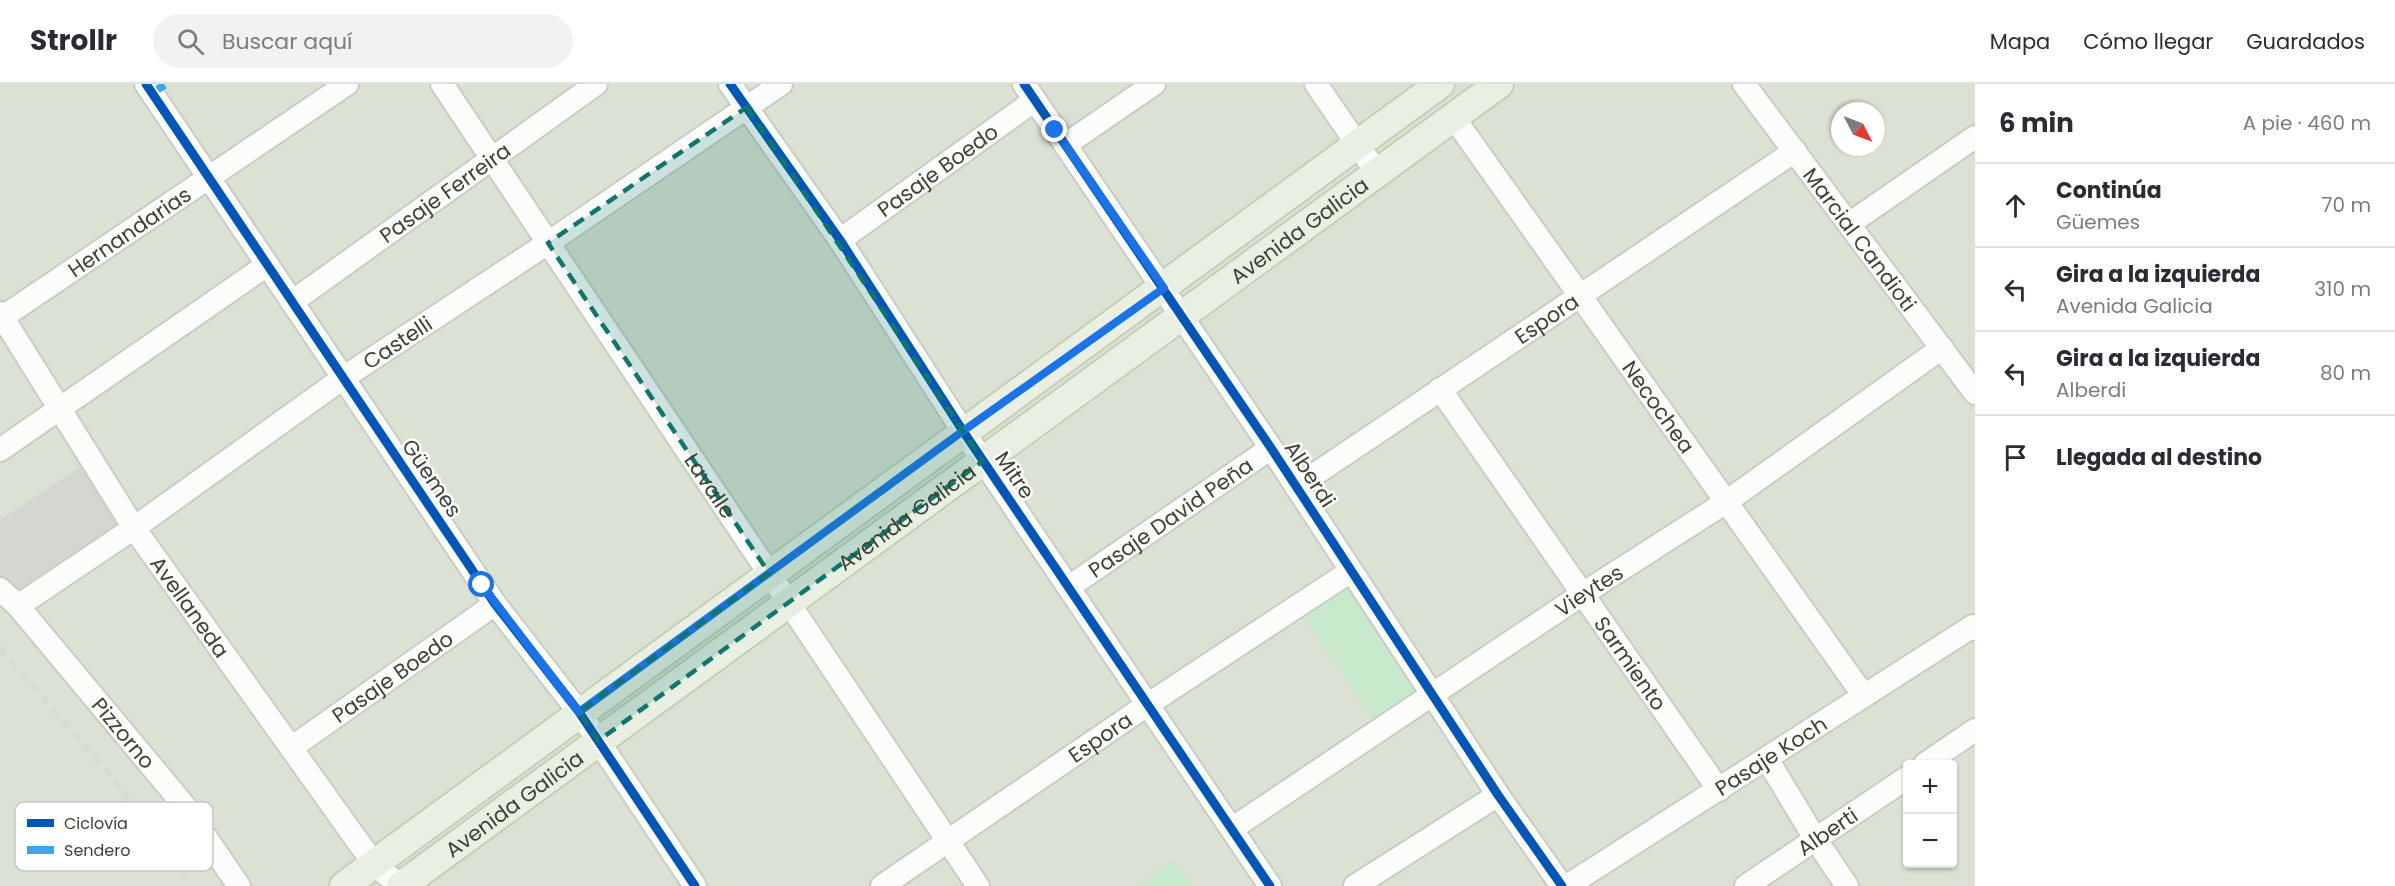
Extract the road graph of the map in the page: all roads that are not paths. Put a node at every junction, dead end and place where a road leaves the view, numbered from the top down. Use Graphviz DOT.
graph roads {
  1 [pos="347,84"];
  2 [pos="442,84"];
  3 [pos="596,84"];
  4 [pos="730,84"];
  5 [pos="781,84"];
  6 [pos="1154,84"];
  7 [pos="1316,84"];
  8 [pos="1440,84"];
  9 [pos="1499,84"];
  10 [pos="1744,84"];
  11 [pos="154,87"];
  12 [pos="1029,92"];
  13 [pos="747,107"];
  14 [pos="1454,118"];
  15 [pos="1975,137"];
  16 [pos="1358,144"];
  17 [pos="1065,145"];
  18 [pos="1795,151"];
  19 [pos="491,158"];
  20 [pos="1377,173"];
  21 [pos="208,177"];
  22 [pos="1849,224"];
  23 [pos="840,240"];
  24 [pos="548,243"];
  25 [pos="267,265"];
  26 [pos="1164,288"];
  27 [pos="1580,297"];
  28 [pos="292,302"];
  29 [pos="1182,315"];
  30 [pos="1,316"];
  31 [pos="1942,348"];
  32 [pos="343,378"];
  33 [pos="1440,389"];
  34 [pos="1975,393"];
  35 [pos="59,408"];
  36 [pos="963,431"];
  37 [pos="1271,448"];
  38 [pos="0,450"];
  39 [pos="983,461"];
  40 [pos="1296,487"];
  41 [pos="1726,502"];
  42 [pos="134,528"];
  43 [pos="1352,572"];
  44 [pos="769,573"];
  45 [pos="1069,587"];
  46 [pos="0,589"];
  47 [pos="1584,593"];
  48 [pos="789,603"];
  49 [pos="495,604"];
  50 [pos="18,606"];
  51 [pos="1974,627"];
  52 [pos="1433,693"];
  53 [pos="1864,696"];
  54 [pos="1147,705"];
  55 [pos="579,712"];
  56 [pos="1975,730"];
  57 [pos="598,741"];
  58 [pos="291,748"];
  59 [pos="1767,759"];
  60 [pos="1932,760"];
  61 [pos="1903,780"];
  62 [pos="1719,790"];
  63 [pos="1498,795"];
  64 [pos="181,802"];
  65 [pos="1233,828"];
  66 [pos="1816,840"];
  67 [pos="948,841"];
  68 [pos="213,849"];
  69 [pos="374,864"];
  70 [pos="238,886"];
  71 [pos="344,886"];
  72 [pos="400,886"];
  73 [pos="695,886"];
  74 [pos="882,886"];
  75 [pos="978,886"];
  76 [pos="1270,886"];
  77 [pos="1355,886"];
  78 [pos="1562,886"];
  79 [pos="1567,886"];
  80 [pos="1746,886"];
  81 [pos="1847,886"];
  1 -- 21 [label="street, Hernandarias"];
  2 -- 19 [label="street, Lavalle"];
  3 -- 19 [label="street, Pasaje Ferreira"];
  4 -- 13 [label="street, Mitre"];
  5 -- 13 [label="street, Castelli"];
  6 -- 17 [label="street"];
  7 -- 16 [label="street"];
  8 -- 16 [label="main road, Avenida Galicia"];
  9 -- 14 [label="main road, Avenida Galicia"];
  10 -- 18 [label="street, Marcial Candioti"];
  11 -- 21 [label="street, Güemes"];
  12 -- 17 [label="street, Alberdi"];
  12 -- 23 [label="street, Pasaje Boedo"];
  13 -- 23 [label="street, Mitre"];
  13 -- 24 [label="street, Castelli"];
  14 -- 20 [label="main road, Avenida Galicia"];
  14 -- 27 [label="street, Necochea"];
  15 -- 22 [label="street"];
  16 -- 20 [label="street"];
  16 -- 26 [label="main road, Avenida Galicia"];
  17 -- 26 [label="street, Alberdi"];
  18 -- 22 [label="street, Marcial Candioti"];
  18 -- 27 [label="street, Espora"];
  19 -- 24 [label="street, Lavalle"];
  19 -- 28 [label="street, Pasaje Ferreira"];
  20 -- 29 [label="main road, Avenida Galicia"];
  21 -- 25 [label="street, Güemes"];
  21 -- 30 [label="street, Hernandarias"];
  22 -- 31 [label="street, Marcial Candioti"];
  23 -- 36 [label="street, Mitre"];
  24 -- 32 [label="street, Castelli"];
  24 -- 44 [label="street, Lavalle"];
  25 -- 28 [label="street, Güemes"];
  25 -- 35 [label="street"];
  26 -- 29 [label="street, Alberdi"];
  26 -- 36 [label="main road, Avenida Galicia"];
  27 -- 33 [label="street, Espora"];
  27 -- 41 [label="street, Necochea"];
  28 -- 32 [label="street, Güemes"];
  29 -- 37 [label="street, Alberdi"];
  29 -- 39 [label="main road, Avenida Galicia"];
  30 -- 35 [label="street, Avellaneda"];
  31 -- 34 [label="street, Marcial Candioti"];
  31 -- 41 [label="street, Vieytes"];
  32 -- 42 [label="street, Castelli"];
  32 -- 49 [label="street, Güemes"];
  33 -- 40 [label="street, Espora"];
  33 -- 47 [label="street, Sarmiento"];
  35 -- 38 [label="street"];
  35 -- 42 [label="street, Avellaneda"];
  36 -- 39 [label="street, Mitre"];
  36 -- 44 [label="main road, Avenida Galicia"];
  37 -- 40 [label="street, Alberdi"];
  37 -- 45 [label="street, Pasaje David Peña"];
  39 -- 45 [label="street, Mitre"];
  39 -- 48 [label="main road, Avenida Galicia"];
  40 -- 43 [label="street, Alberdi"];
  41 -- 47 [label="street, Vieytes"];
  41 -- 53 [label="street, Necochea"];
  42 -- 50 [label="street, Castelli"];
  42 -- 58 [label="street, Avellaneda"];
  43 -- 52 [label="street, Alberdi"];
  43 -- 54 [label="street, Espora"];
  44 -- 48 [label="street, Lavalle"];
  44 -- 55 [label="main road, Avenida Galicia"];
  45 -- 54 [label="street, Mitre"];
  46 -- 50 [label="street, Pizzorno"];
  47 -- 52 [label="street, Vieytes"];
  47 -- 62 [label="street, Sarmiento"];
  48 -- 57 [label="main road, Avenida Galicia"];
  48 -- 67 [label="street, Lavalle"];
  49 -- 55 [label="street, Güemes"];
  49 -- 58 [label="street, Pasaje Boedo"];
  50 -- 64 [label="street, Pizzorno"];
  51 -- 53 [label="street, Pasaje Koch"];
  52 -- 63 [label="street, Alberdi"];
  52 -- 65 [label="street, Vieytes"];
  53 -- 59 [label="street, Pasaje Koch"];
  54 -- 65 [label="street, Mitre"];
  54 -- 67 [label="street, Espora"];
  55 -- 57 [label="street, Güemes"];
  55 -- 69 [label="main road, Avenida Galicia"];
  56 -- 60 [label="street"];
  57 -- 72 [label="main road, Avenida Galicia"];
  57 -- 73 [label="street, Güemes"];
  58 -- 69 [label="street, Avellaneda"];
  59 -- 62 [label="street, Pasaje Koch"];
  59 -- 66 [label="street"];
  61 -- 66 [label="street, Alberti"];
  62 -- 79 [label="street, Pasaje Koch"];
  63 -- 77 [label="street"];
  63 -- 78 [label="street, Alberdi"];
  65 -- 76 [label="street, Mitre"];
  66 -- 80 [label="street, Alberti"];
  66 -- 81 [label="street"];
  67 -- 74 [label="street, Espora"];
  67 -- 75 [label="street, Lavalle"];
  68 -- 70 [label="street, Pizzorno"];
  69 -- 71 [label="main road, Avenida Galicia"];
  69 -- 72 [label="street, Avellaneda"];
}
